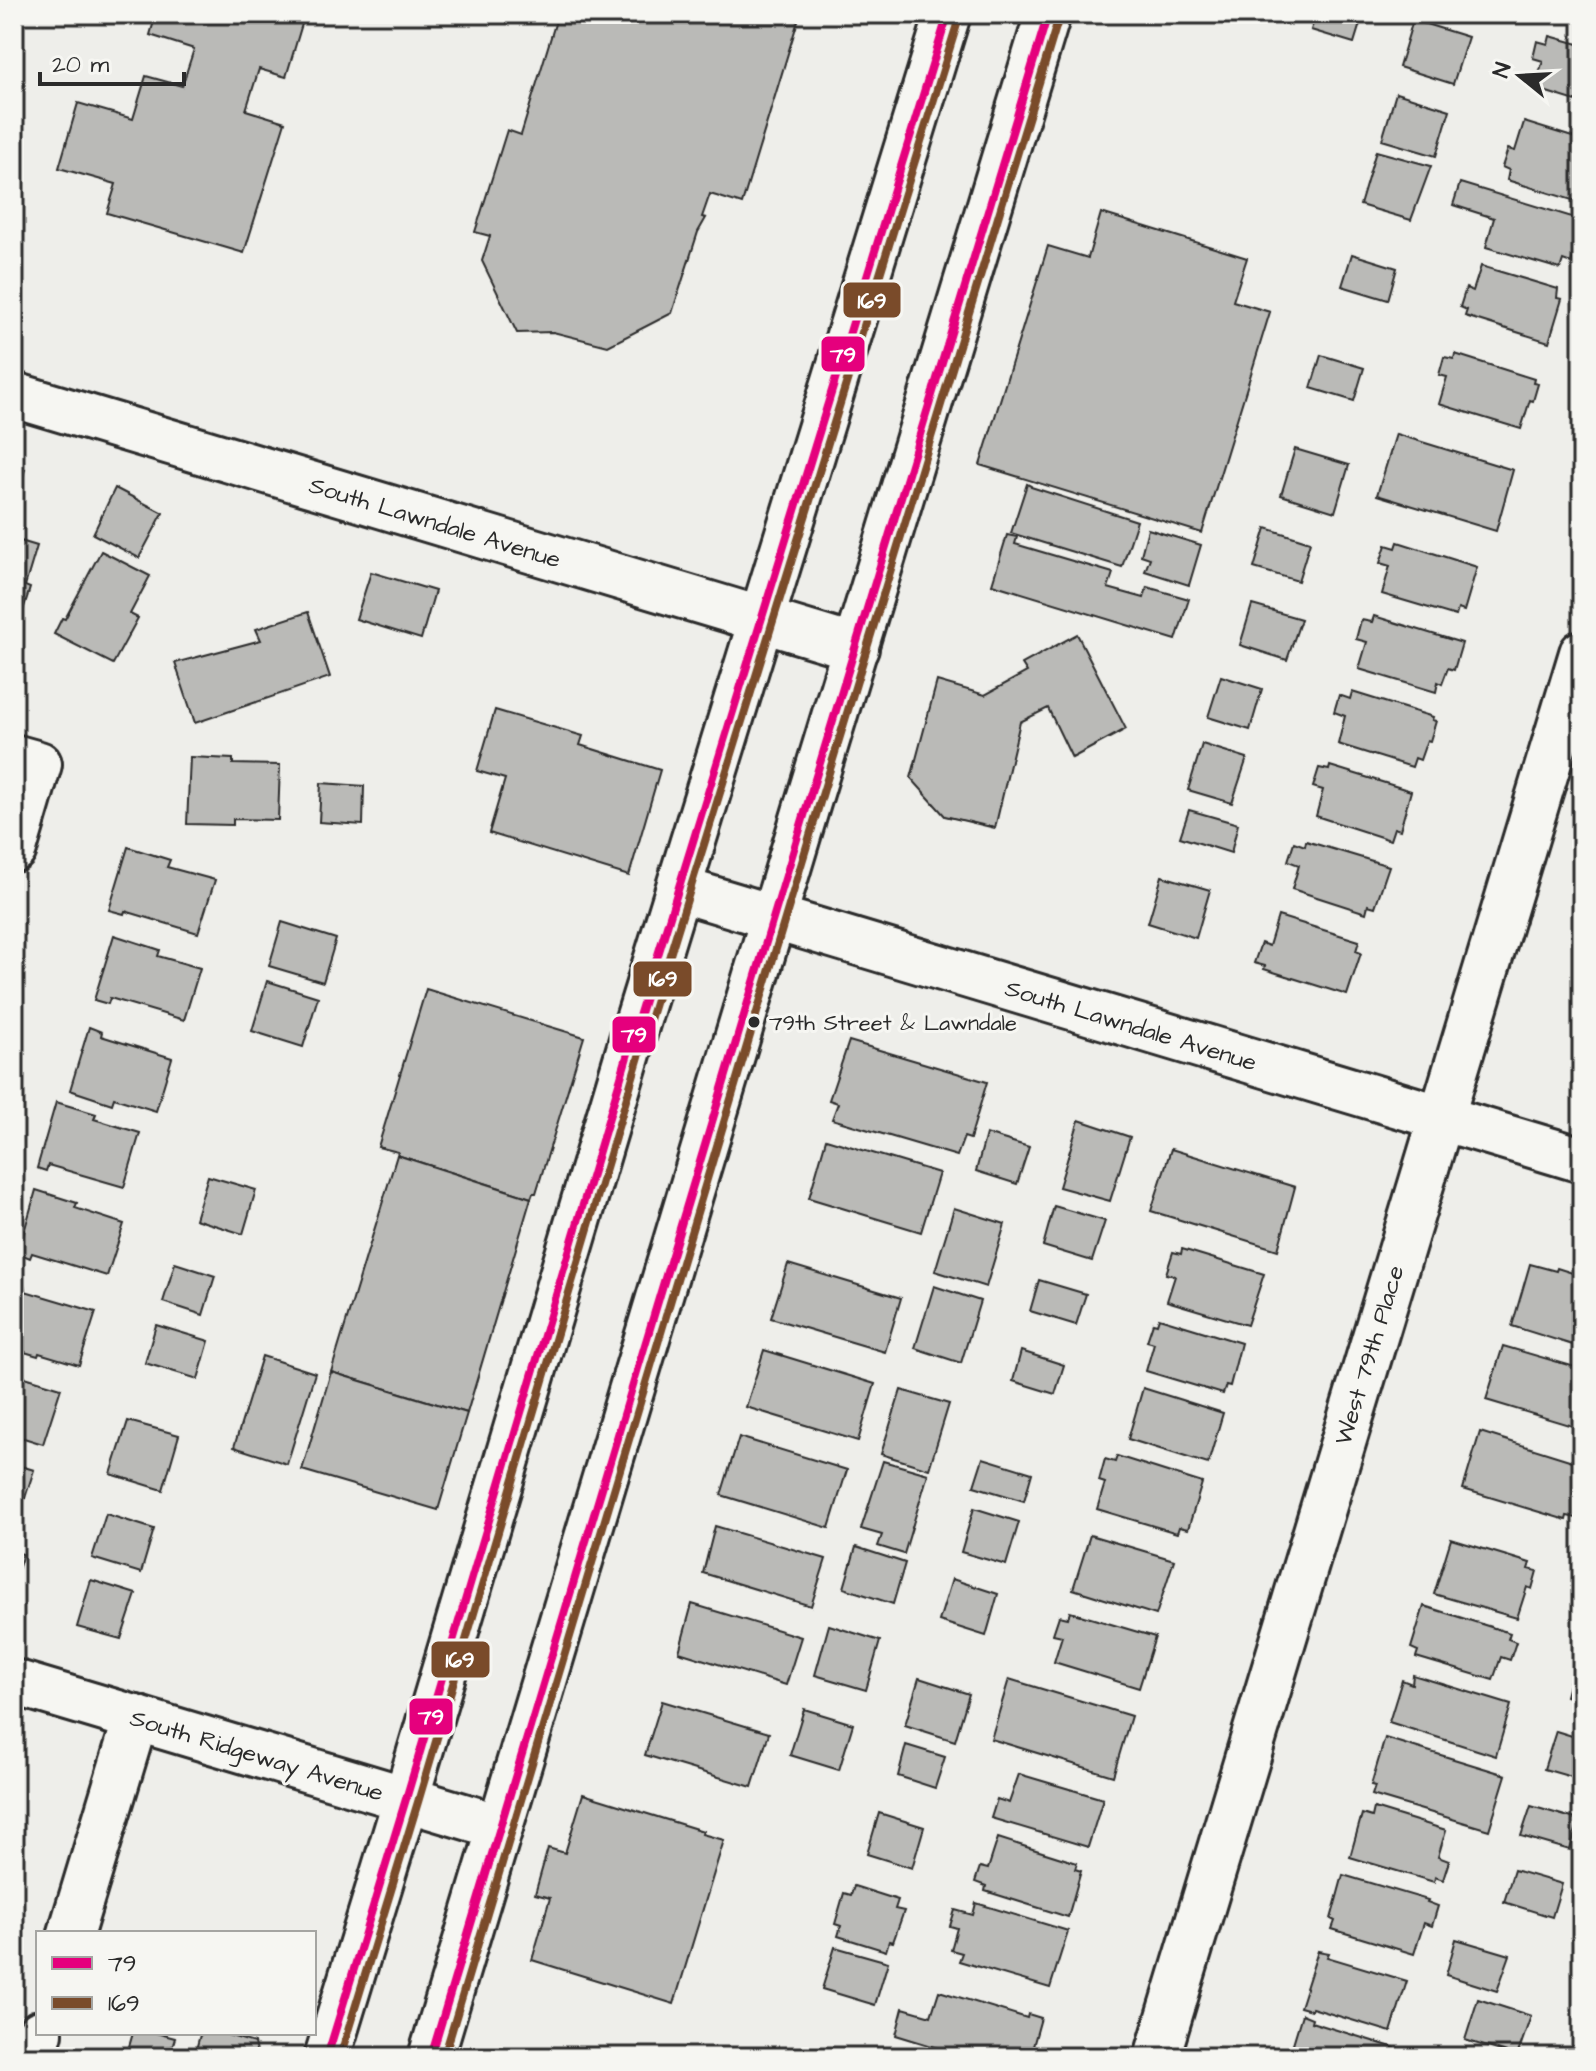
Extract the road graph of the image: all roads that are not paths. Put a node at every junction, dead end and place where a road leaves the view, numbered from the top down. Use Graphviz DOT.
graph roads {
  1 [pos="948,14"];
  2 [pos="1048,14"];
  3 [pos="14,395"];
  4 [pos="761,620"];
  5 [pos="856,648"];
  6 [pos="1582,653"];
  7 [pos="27,761"];
  8 [pos="14,849"];
  9 [pos="679,889"];
  10 [pos="774,918"];
  11 [pos="1440,1118"];
  12 [pos="1582,1160"];
  13 [pos="14,1682"];
  14 [pos="136,1718"];
  15 [pos="406,1799"];
  16 [pos="500,1827"];
  17 [pos="72,1931"];
  18 [pos="39,2035"];
  19 [pos="33,2057"];
  20 [pos="327,2057"];
  21 [pos="431,2057"];
  22 [pos="1157,2057"];
  1 -- 4 [label="main road"];
  2 -- 5 [label="main road"];
  3 -- 4 [label="main road, South Lawndale Avenue"];
  4 -- 5 [label="main road, South Lawndale Avenue"];
  4 -- 9 [label="main road"];
  5 -- 10 [label="main road"];
  6 -- 11 [label="main road, West 79th Place"];
  7 -- 8 [label="main road"];
  9 -- 10 [label="main road, South Lawndale Avenue"];
  9 -- 15 [label="main road"];
  10 -- 11 [label="main road, South Lawndale Avenue"];
  10 -- 16 [label="main road"];
  11 -- 12 [label="main road, South Lawndale Avenue"];
  11 -- 22 [label="main road, West 79th Place"];
  13 -- 14 [label="main road, South Ridgeway Avenue"];
  14 -- 15 [label="main road, South Ridgeway Avenue"];
  14 -- 17 [label="main road"];
  15 -- 16 [label="main road, South Ridgeway Avenue"];
  15 -- 20 [label="main road"];
  16 -- 21 [label="main road"];
  18 -- 19 [label="main road"];
}
